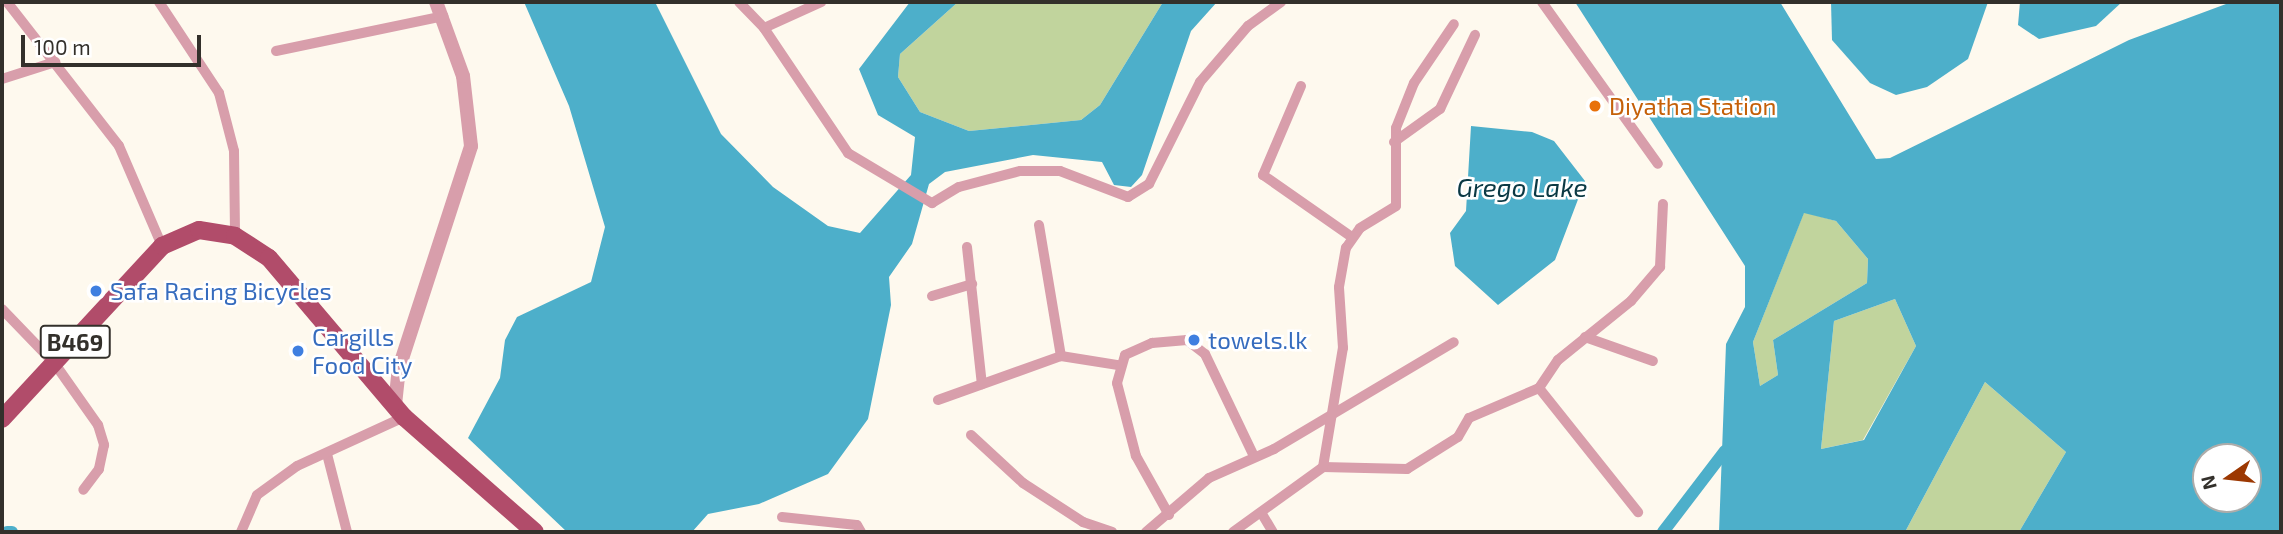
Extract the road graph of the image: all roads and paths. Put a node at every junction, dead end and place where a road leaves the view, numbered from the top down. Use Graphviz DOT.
graph roads {
  1 [pos="7,2"];
  2 [pos="159,2"];
  3 [pos="436,2"];
  4 [pos="739,2"];
  5 [pos="821,2"];
  6 [pos="1281,2"];
  7 [pos="1542,2"];
  8 [pos="443,16"];
  9 [pos="1454,24"];
  10 [pos="764,28"];
  11 [pos="1475,35"];
  12 [pos="276,51"];
  13 [pos="55,62"];
  14 [pos="2,79"];
  15 [pos="1301,86"];
  16 [pos="1394,142"];
  17 [pos="1658,164"];
  18 [pos="1663,204"];
  19 [pos="1039,225"];
  20 [pos="234,236"];
  21 [pos="1352,237"];
  22 [pos="162,246"];
  23 [pos="967,247"];
  24 [pos="972,284"];
  25 [pos="932,296"];
  26 [pos="2,309"];
  27 [pos="1585,337"];
  28 [pos="1454,342"];
  29 [pos="1061,356"];
  30 [pos="1653,361"];
  31 [pos="55,364"];
  32 [pos="1118,365"];
  33 [pos="398,368"];
  34 [pos="370,377"];
  35 [pos="982,384"];
  36 [pos="1539,388"];
  37 [pos="938,401"];
  38 [pos="399,411"];
  39 [pos="1330,417"];
  40 [pos="2,419"];
  41 [pos="971,435"];
  42 [pos="327,454"];
  43 [pos="1253,454"];
  44 [pos="1323,467"];
  45 [pos="83,490"];
  46 [pos="1638,512"];
  47 [pos="1169,514"];
  48 [pos="1262,514"];
  49 [pos="782,517"];
  50 [pos="241,532"];
  51 [pos="347,532"];
  52 [pos="535,532"];
  53 [pos="862,532"];
  54 [pos="1111,532"];
  55 [pos="1146,532"];
  56 [pos="1233,532"];
  57 [pos="1273,532"];
  1 -- 13 [label="street"];
  2 -- 20 [label="street"];
  3 -- 8 [label="street"];
  4 -- 10 [label="street"];
  5 -- 10 [label="street"];
  6 -- 10 [label="street"];
  7 -- 17 [label="street"];
  8 -- 12 [label="street"];
  8 -- 33 [label="street"];
  9 -- 16 [label="street"];
  11 -- 16 [label="street"];
  13 -- 14 [label="street"];
  13 -- 22 [label="street"];
  15 -- 21 [label="street"];
  16 -- 21 [label="street"];
  18 -- 27 [label="street"];
  19 -- 29 [label="street"];
  20 -- 22 [label="main road, B469"];
  20 -- 34 [label="main road, B469"];
  21 -- 39 [label="street"];
  22 -- 31 [label="main road, B469"];
  23 -- 24 [label="street"];
  24 -- 25 [label="street"];
  24 -- 35 [label="street"];
  26 -- 31 [label="street"];
  27 -- 30 [label="street"];
  27 -- 36 [label="street"];
  28 -- 39 [label="street"];
  29 -- 32 [label="street"];
  29 -- 35 [label="street"];
  31 -- 40 [label="main road, B469"];
  31 -- 45 [label="street"];
  32 -- 43 [label="street"];
  32 -- 47 [label="street"];
  33 -- 34 [label="street"];
  33 -- 38 [label="street"];
  34 -- 38 [label="main road, B469"];
  35 -- 37 [label="street"];
  36 -- 44 [label="street"];
  36 -- 46 [label="street"];
  38 -- 42 [label="street"];
  38 -- 52 [label="main road, B469"];
  39 -- 43 [label="street"];
  39 -- 44 [label="street"];
  41 -- 54 [label="street"];
  42 -- 50 [label="street"];
  42 -- 51 [label="street"];
  43 -- 47 [label="street"];
  44 -- 48 [label="street"];
  47 -- 55 [label="street"];
  48 -- 56 [label="street"];
  48 -- 57 [label="street"];
  49 -- 53 [label="street"];
}
